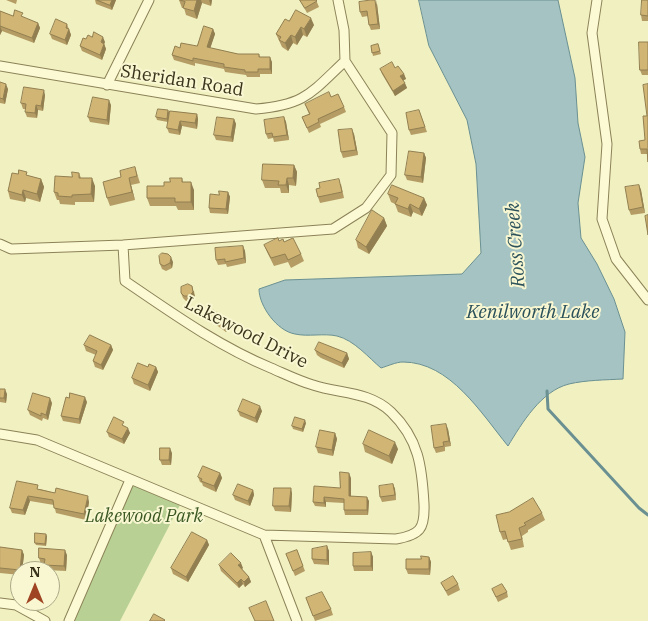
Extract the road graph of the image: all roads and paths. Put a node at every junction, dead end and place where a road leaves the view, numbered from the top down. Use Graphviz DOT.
graph roads {
  1 [pos="149,0"];
  2 [pos="338,0"];
  3 [pos="597,0"];
  4 [pos="345,61"];
  5 [pos="0,66"];
  6 [pos="107,85"];
  7 [pos="0,244"];
  8 [pos="123,245"];
  9 [pos="648,300"];
  10 [pos="0,434"];
  11 [pos="130,480"];
  12 [pos="264,535"];
  13 [pos="0,603"];
  14 [pos="45,621"];
  15 [pos="70,621"];
  16 [pos="297,621"];
  1 -- 6 [label="street"];
  2 -- 4 [label="street"];
  3 -- 9 [label="street"];
  4 -- 6 [label="street, Sheridan Road"];
  4 -- 8 [label="street"];
  5 -- 6 [label="street, Sheridan Road"];
  7 -- 8 [label="street"];
  8 -- 12 [label="street, Lakewood Drive"];
  10 -- 11 [label="street, Lakewood Drive"];
  11 -- 12 [label="street, Lakewood Drive"];
  11 -- 15 [label="street"];
  12 -- 16 [label="street"];
  13 -- 14 [label="street"];
}
